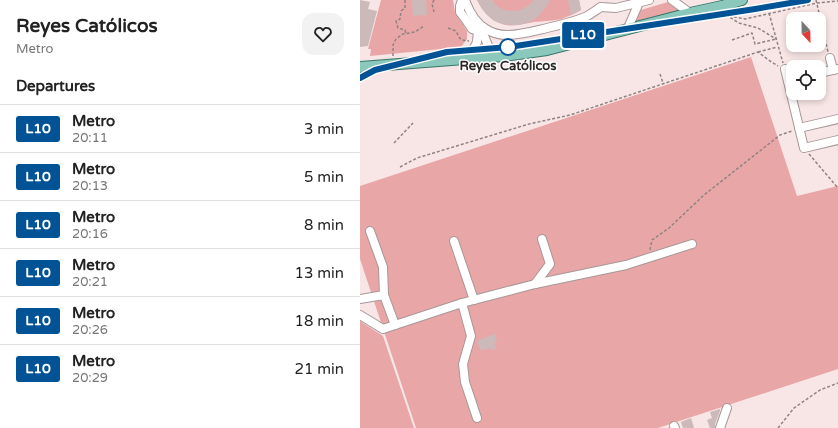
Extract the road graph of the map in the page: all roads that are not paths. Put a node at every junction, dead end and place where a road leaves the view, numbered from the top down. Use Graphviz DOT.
graph roads {
  1 [pos="464,0"];
  2 [pos="648,0"];
  3 [pos="672,0"];
  4 [pos="742,0"];
  5 [pos="638,2"];
  6 [pos="600,3"];
  7 [pos="690,13"];
  8 [pos="479,26"];
  9 [pos="627,30"];
  10 [pos="829,55"];
  11 [pos="498,56"];
  12 [pos="460,59"];
  13 [pos="360,67"];
  14 [pos="835,69"];
  15 [pos="794,100"];
  16 [pos="838,119"];
  17 [pos="799,128"];
  18 [pos="838,140"];
  19 [pos="370,231"];
  20 [pos="542,239"];
  21 [pos="454,241"];
  22 [pos="692,244"];
  23 [pos="535,284"];
  24 [pos="384,295"];
  25 [pos="360,300"];
  26 [pos="474,300"];
  27 [pos="462,303"];
  28 [pos="360,315"];
  29 [pos="395,325"];
  30 [pos="727,408"];
  31 [pos="477,418"];
  32 [pos="720,428"];
  1 -- 8 [label="street"];
  2 -- 5 [label="street"];
  3 -- 7 [label="street"];
  4 -- 7 [label="main road"];
  5 -- 6 [label="street"];
  5 -- 9 [label="street"];
  6 -- 8 [label="street"];
  7 -- 9 [label="main road"];
  8 -- 11 [label="street"];
  8 -- 12 [label="street"];
  9 -- 11 [label="main road"];
  10 -- 14 [label="street"];
  11 -- 12 [label="main road"];
  12 -- 13 [label="main road"];
  15 -- 17 [label="street"];
  16 -- 17 [label="street"];
  17 -- 18 [label="street"];
  19 -- 24 [label="street"];
  20 -- 23 [label="street"];
  21 -- 26 [label="street"];
  22 -- 23 [label="street"];
  23 -- 26 [label="street"];
  24 -- 25 [label="street"];
  24 -- 29 [label="street"];
  26 -- 27 [label="street"];
  27 -- 29 [label="street"];
  27 -- 31 [label="street"];
  28 -- 29 [label="street"];
  30 -- 32 [label="street"];
}
